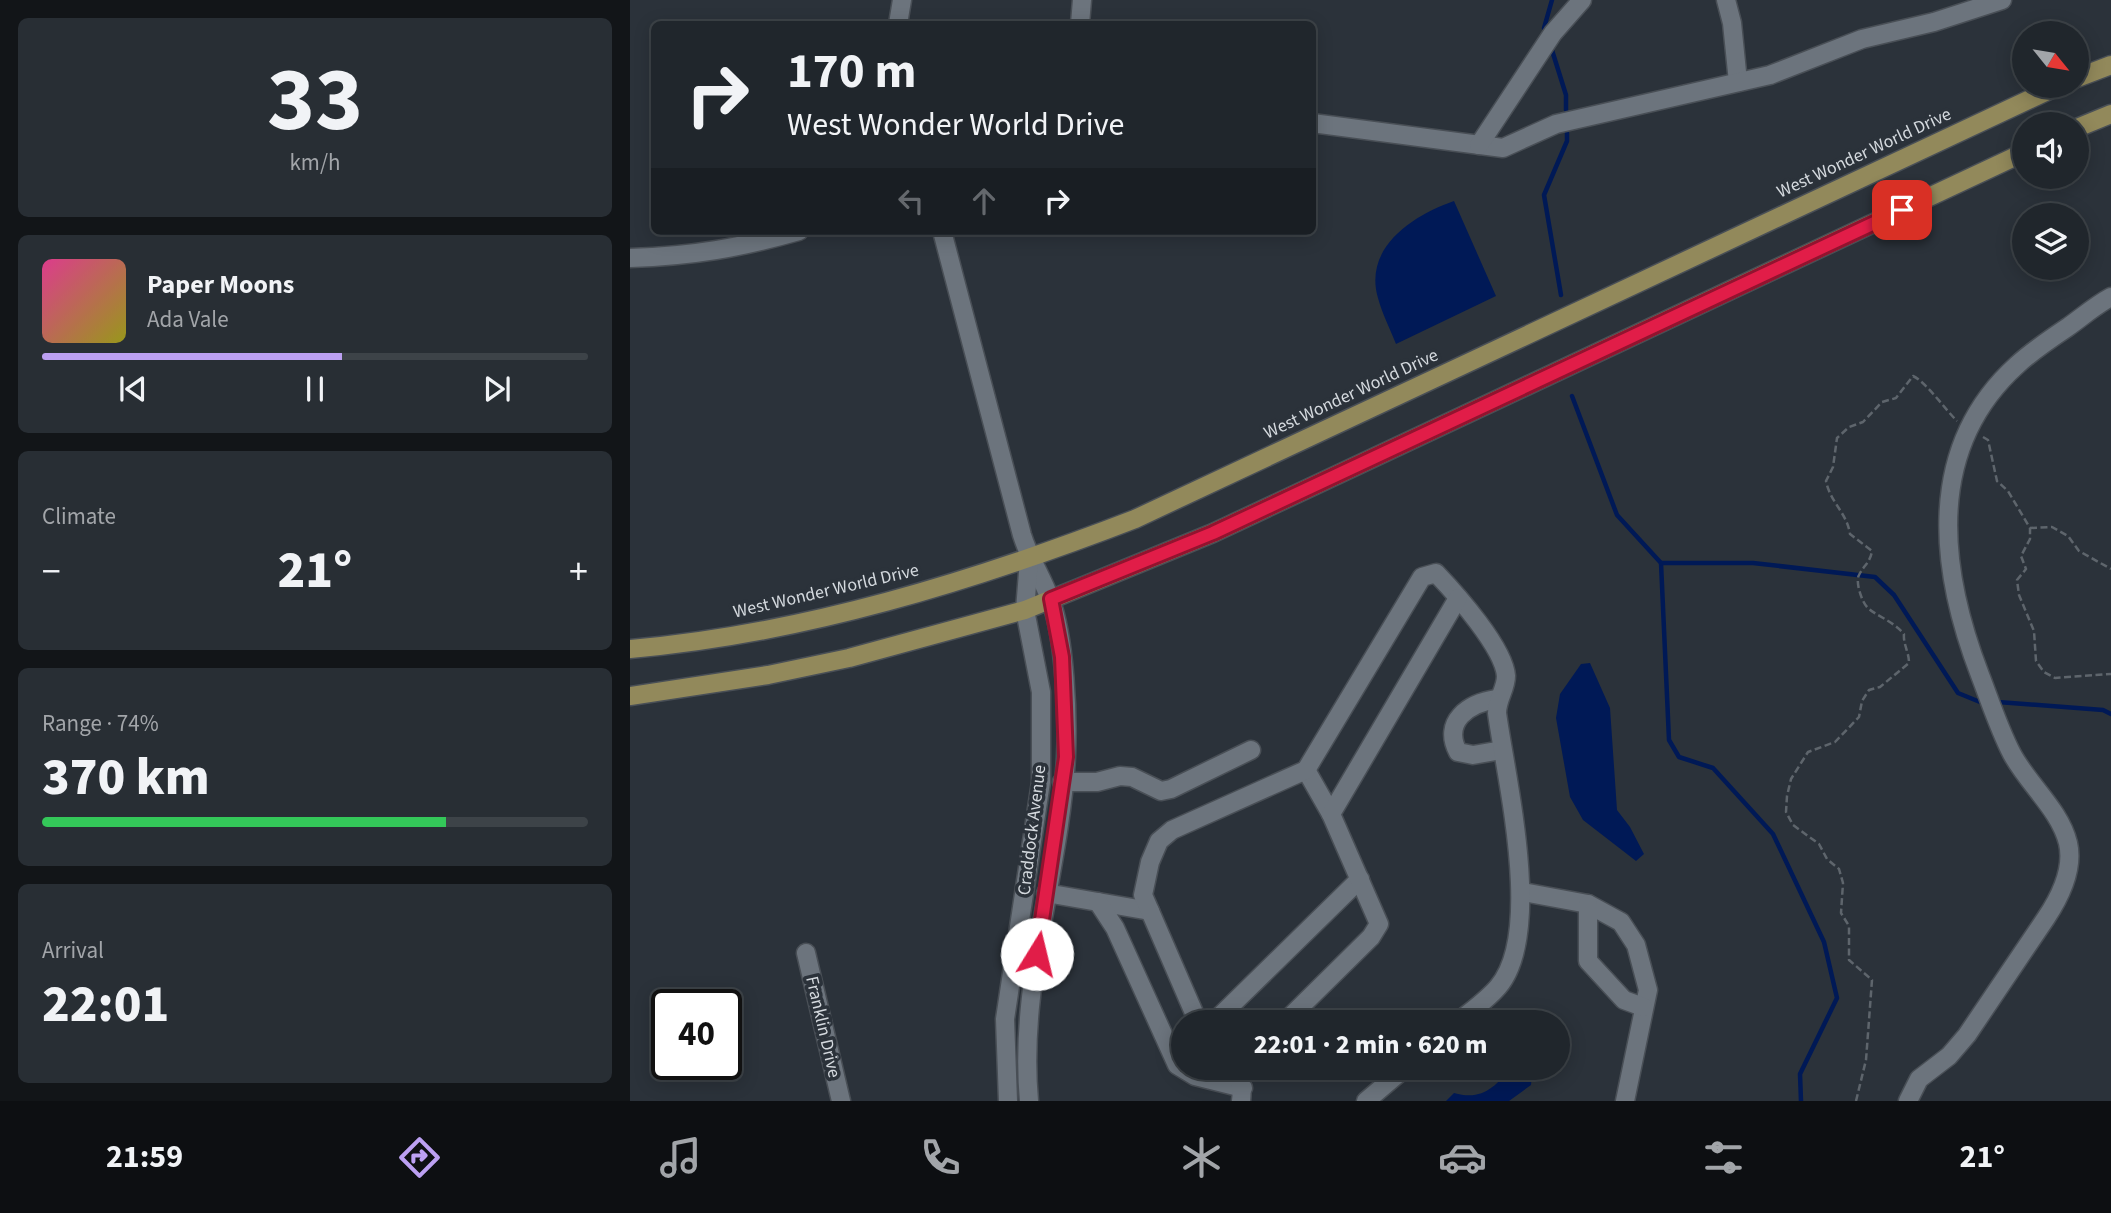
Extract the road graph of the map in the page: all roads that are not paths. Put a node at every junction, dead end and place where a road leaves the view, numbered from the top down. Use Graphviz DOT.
graph roads {
  1 [pos="1082,0"];
  2 [pos="1582,0"];
  3 [pos="1726,0"];
  4 [pos="2002,0"];
  5 [pos="1080,21"];
  6 [pos="2111,65"];
  7 [pos="2090,73"];
  8 [pos="1738,82"];
  9 [pos="2032,98"];
  10 [pos="2111,114"];
  11 [pos="2089,123"];
  12 [pos="1316,124"];
  13 [pos="1479,145"];
  14 [pos="2012,158"];
  15 [pos="785,235"];
  16 [pos="943,235"];
  17 [pos="630,258"];
  18 [pos="2111,297"];
  19 [pos="1029,559"];
  20 [pos="1458,598"];
  21 [pos="1051,599"];
  22 [pos="1025,610"];
  23 [pos="630,649"];
  24 [pos="630,696"];
  25 [pos="1497,699"];
  26 [pos="1251,750"];
  27 [pos="1502,750"];
  28 [pos="1306,769"];
  29 [pos="1062,782"];
  30 [pos="1331,814"];
  31 [pos="1360,879"];
  32 [pos="1523,892"];
  33 [pos="1046,893"];
  34 [pos="1098,902"];
  35 [pos="1588,904"];
  36 [pos="1150,911"];
  37 [pos="806,953"];
  38 [pos="1643,1007"];
  39 [pos="1193,1010"];
  40 [pos="1226,1010"];
  41 [pos="1297,1010"];
  42 [pos="1472,1010"];
  43 [pos="1171,1052"];
  44 [pos="1391,1080"];
  45 [pos="841,1101"];
  46 [pos="1008,1101"];
  47 [pos="1029,1101"];
  48 [pos="1366,1101"];
  49 [pos="1625,1101"];
  50 [pos="1908,1101"];
  1 -- 5 [label="street"];
  2 -- 13 [label="street"];
  3 -- 8 [label="street"];
  4 -- 8 [label="street"];
  6 -- 7 [label="main road"];
  8 -- 13 [label="street"];
  9 -- 19 [label="main road, West Wonder World Drive"];
  10 -- 11 [label="main road"];
  12 -- 13 [label="street"];
  14 -- 21 [label="main road"];
  15 -- 17 [label="street"];
  16 -- 19 [label="street, Craddock Avenue"];
  18 -- 50 [label="street"];
  19 -- 21 [label="street, Craddock Avenue"];
  19 -- 22 [label="street, Craddock Avenue"];
  19 -- 23 [label="main road, West Wonder World Drive"];
  20 -- 25 [label="street"];
  20 -- 28 [label="street"];
  20 -- 30 [label="street"];
  21 -- 22 [label="main road"];
  21 -- 29 [label="street, Craddock Avenue"];
  22 -- 24 [label="main road"];
  22 -- 46 [label="street, Craddock Avenue"];
  25 -- 27 [label="street"];
  25 -- 27 [label="street"];
  26 -- 29 [label="street"];
  27 -- 32 [label="street"];
  28 -- 30 [label="street"];
  28 -- 36 [label="street"];
  29 -- 33 [label="street, Craddock Avenue"];
  30 -- 31 [label="street"];
  31 -- 40 [label="street"];
  31 -- 41 [label="street"];
  32 -- 35 [label="street"];
  32 -- 42 [label="street"];
  33 -- 34 [label="street"];
  33 -- 47 [label="street, Craddock Avenue"];
  34 -- 36 [label="street"];
  34 -- 43 [label="street"];
  35 -- 38 [label="street"];
  35 -- 38 [label="street"];
  36 -- 39 [label="street"];
  37 -- 45 [label="street, Franklin Drive"];
  38 -- 49 [label="street"];
  44 -- 48 [label="street"];
}
